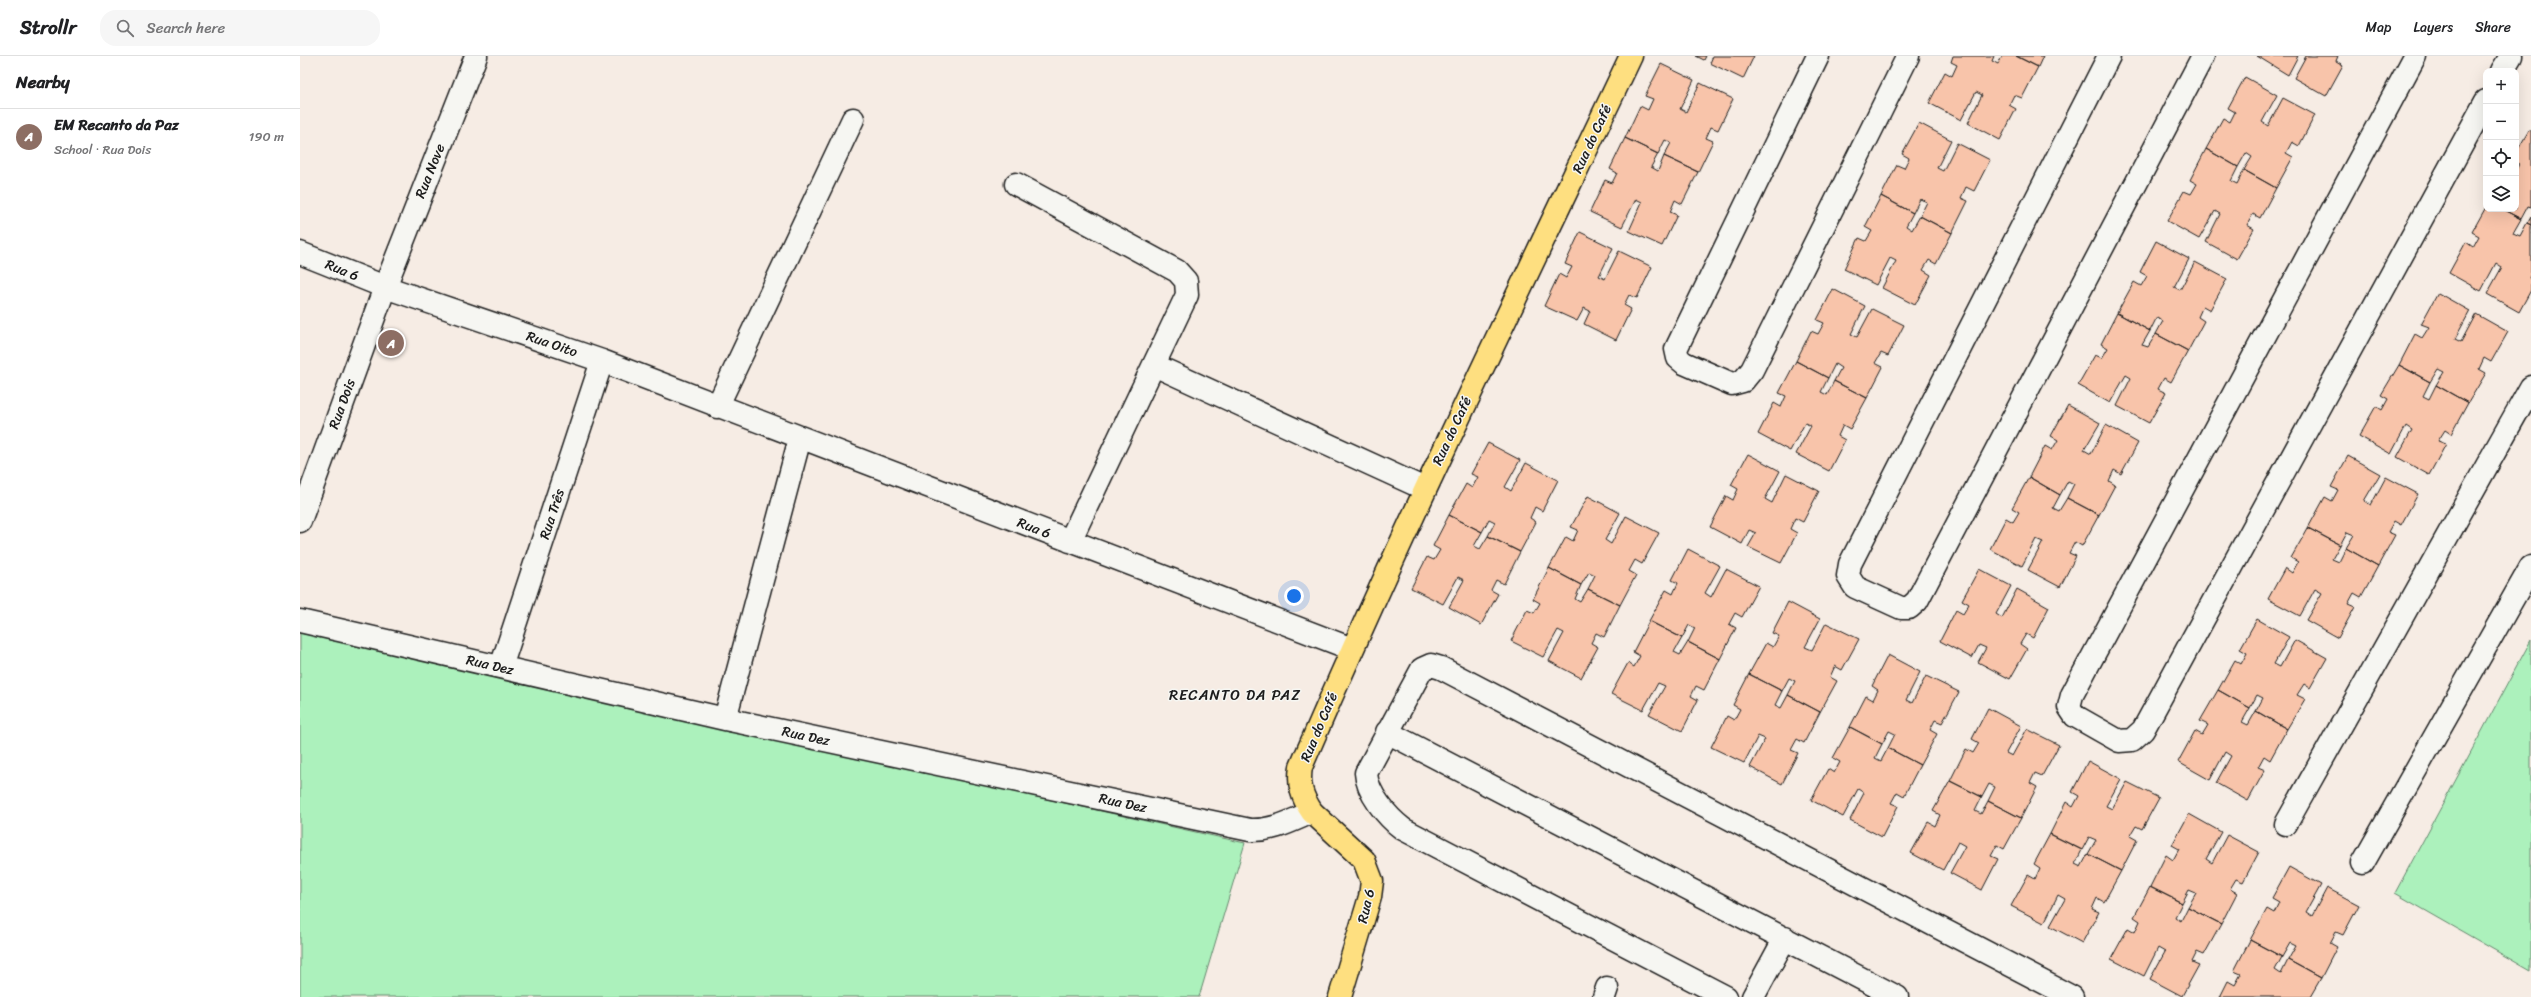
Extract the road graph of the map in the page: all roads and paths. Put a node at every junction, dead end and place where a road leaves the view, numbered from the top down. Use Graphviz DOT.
graph roads {
  1 [pos="476,56"];
  2 [pos="1631,56"];
  3 [pos="1818,56"];
  4 [pos="1908,56"];
  5 [pos="2109,56"];
  6 [pos="2204,56"];
  7 [pos="2414,56"];
  8 [pos="2511,56"];
  9 [pos="2504,68"];
  10 [pos="2484,104"];
  11 [pos="854,119"];
  12 [pos="1016,184"];
  13 [pos="300,252"];
  14 [pos="385,287"];
  15 [pos="602,361"];
  16 [pos="1154,365"];
  17 [pos="2531,387"];
  18 [pos="717,407"];
  19 [pos="800,438"];
  20 [pos="1425,489"];
  21 [pos="300,521"];
  22 [pos="1070,541"];
  23 [pos="2531,567"];
  24 [pos="300,621"];
  25 [pos="1352,649"];
  26 [pos="501,667"];
  27 [pos="725,719"];
  28 [pos="1387,732"];
  29 [pos="1312,812"];
  30 [pos="2286,824"];
  31 [pos="2363,863"];
  32 [pos="1785,938"];
  33 [pos="1340,997"];
  34 [pos="1726,997"];
  35 [pos="1753,997"];
  36 [pos="1897,997"];
  37 [pos="2072,997"];
  1 -- 14 [label="street, Rua Nove"];
  2 -- 20 [label="main road, Rua do Café"];
  3 -- 4 [label="street"];
  5 -- 6 [label="street"];
  7 -- 10 [label="street"];
  8 -- 9 [label="street"];
  11 -- 18 [label="street"];
  12 -- 16 [label="street"];
  13 -- 14 [label="street, Rua 6"];
  14 -- 15 [label="street, Rua Oito"];
  14 -- 21 [label="street, Rua Dois"];
  15 -- 18 [label="street, Rua Oito"];
  15 -- 26 [label="street, Rua Três"];
  16 -- 20 [label="street"];
  16 -- 22 [label="street"];
  17 -- 30 [label="street"];
  18 -- 19 [label="street, Rua 6"];
  19 -- 22 [label="street, Rua 6"];
  19 -- 27 [label="street"];
  20 -- 25 [label="main road, Rua do Café"];
  22 -- 25 [label="street, Rua 6"];
  23 -- 31 [label="street"];
  24 -- 26 [label="street, Rua Dez"];
  25 -- 29 [label="main road, Rua do Café"];
  26 -- 27 [label="street, Rua Dez"];
  27 -- 29 [label="street, Rua Dez"];
  28 -- 32 [label="street"];
  28 -- 34 [label="street"];
  28 -- 37 [label="street"];
  29 -- 33 [label="main road, Rua 6"];
  32 -- 35 [label="street"];
  32 -- 36 [label="street"];
}
